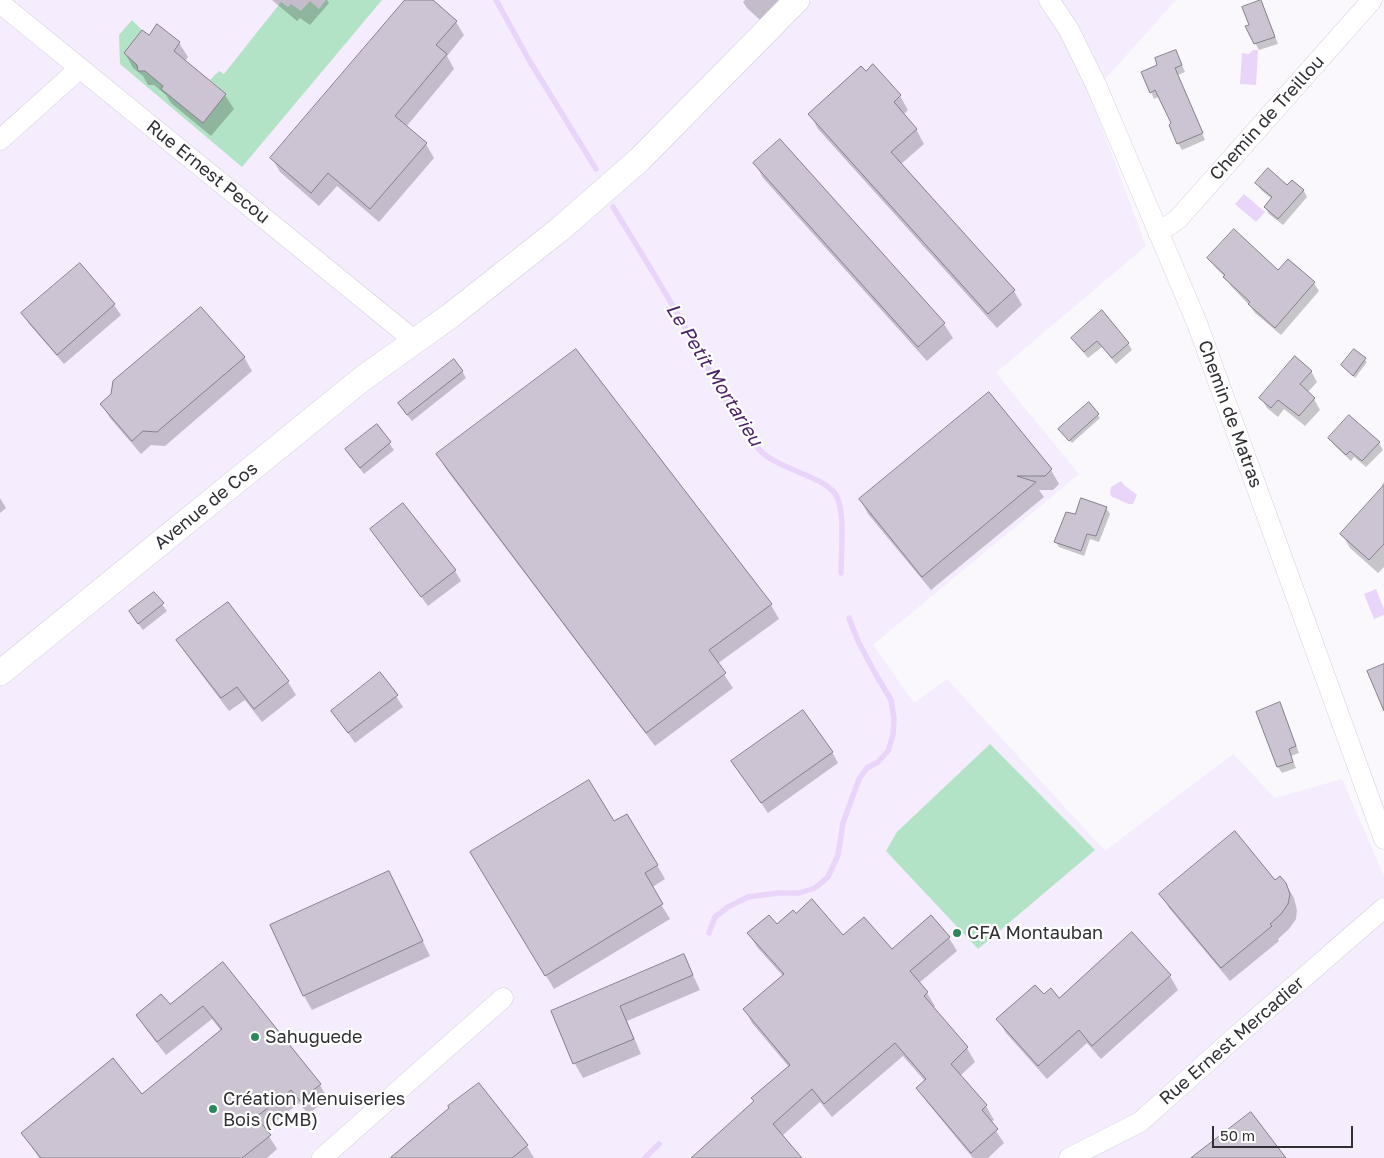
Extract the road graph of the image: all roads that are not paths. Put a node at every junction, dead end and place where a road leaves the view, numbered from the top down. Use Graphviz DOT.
graph roads {
  1 [pos="797,0"];
  2 [pos="1049,0"];
  3 [pos="1372,0"];
  4 [pos="0,3"];
  5 [pos="80,68"];
  6 [pos="0,140"];
  7 [pos="1158,233"];
  8 [pos="414,341"];
  9 [pos="0,673"];
  10 [pos="1384,839"];
  11 [pos="1384,908"];
  12 [pos="503,998"];
  13 [pos="322,1158"];
  14 [pos="1069,1158"];
  1 -- 8 [label="street, Avenue de Cos"];
  2 -- 7 [label="street, Chemin de Matras"];
  3 -- 7 [label="street, Chemin de Treillou"];
  4 -- 5 [label="street, Rue Ernest Pecou"];
  5 -- 6 [label="street"];
  5 -- 8 [label="street, Rue Ernest Pecou"];
  7 -- 10 [label="street, Chemin de Matras"];
  8 -- 9 [label="street, Avenue de Cos"];
  11 -- 14 [label="street, Rue Ernest Mercadier"];
  12 -- 13 [label="street"];
}
